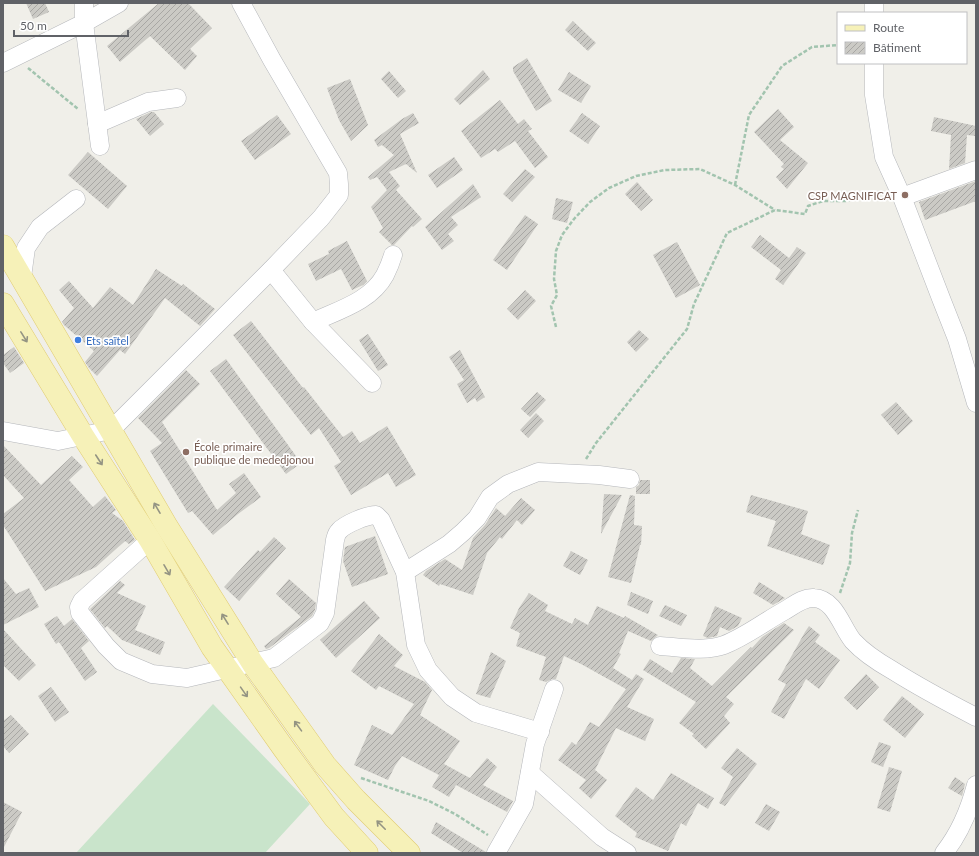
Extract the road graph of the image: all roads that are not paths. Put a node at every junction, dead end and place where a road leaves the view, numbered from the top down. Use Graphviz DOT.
graph roads {
  1 [pos="84,3"];
  2 [pos="119,3"];
  3 [pos="241,3"];
  4 [pos="84,23"];
  5 [pos="9,60"];
  6 [pos="874,64"];
  7 [pos="177,98"];
  8 [pos="97,124"];
  9 [pos="100,146"];
  10 [pos="976,170"];
  11 [pos="902,197"];
  12 [pos="76,199"];
  13 [pos="3,246"];
  14 [pos="393,255"];
  15 [pos="271,270"];
  16 [pos="22,277"];
  17 [pos="3,304"];
  18 [pos="313,322"];
  19 [pos="372,383"];
  20 [pos="976,403"];
  21 [pos="111,430"];
  22 [pos="3,431"];
  23 [pos="83,436"];
  24 [pos="630,479"];
  25 [pos="150,540"];
  26 [pos="405,572"];
  27 [pos="660,646"];
  28 [pos="253,664"];
  29 [pos="228,669"];
  30 [pos="554,689"];
  31 [pos="976,717"];
  32 [pos="540,732"];
  33 [pos="530,773"];
  34 [pos="976,785"];
  35 [pos="499,848"];
  36 [pos="367,853"];
  37 [pos="409,853"];
  38 [pos="627,853"];
  39 [pos="944,853"];
  1 -- 4 [label="street"];
  2 -- 4 [label="street"];
  3 -- 15 [label="street"];
  4 -- 5 [label="street"];
  4 -- 8 [label="street"];
  6 -- 11 [label="street"];
  7 -- 8 [label="street"];
  8 -- 9 [label="street"];
  10 -- 11 [label="street"];
  11 -- 20 [label="street"];
  12 -- 16 [label="street"];
  13 -- 16 [label="main road"];
  14 -- 18 [label="street"];
  15 -- 18 [label="street"];
  15 -- 21 [label="street"];
  16 -- 21 [label="main road"];
  17 -- 23 [label="main road, one-way"];
  18 -- 19 [label="street"];
  21 -- 23 [label="street"];
  28 -- 21 [label="main road, one-way"];
  22 -- 23 [label="street"];
  23 -- 25 [label="main road, one-way"];
  24 -- 26 [label="street"];
  25 -- 29 [label="main road, one-way"];
  25 -- 29 [label="street"];
  26 -- 28 [label="street"];
  26 -- 32 [label="street"];
  27 -- 31 [label="street"];
  28 -- 29 [label="street"];
  37 -- 28 [label="main road, one-way"];
  29 -- 36 [label="main road, one-way"];
  30 -- 32 [label="street"];
  32 -- 33 [label="street"];
  33 -- 35 [label="street"];
  33 -- 38 [label="street"];
  34 -- 39 [label="street"];
}
